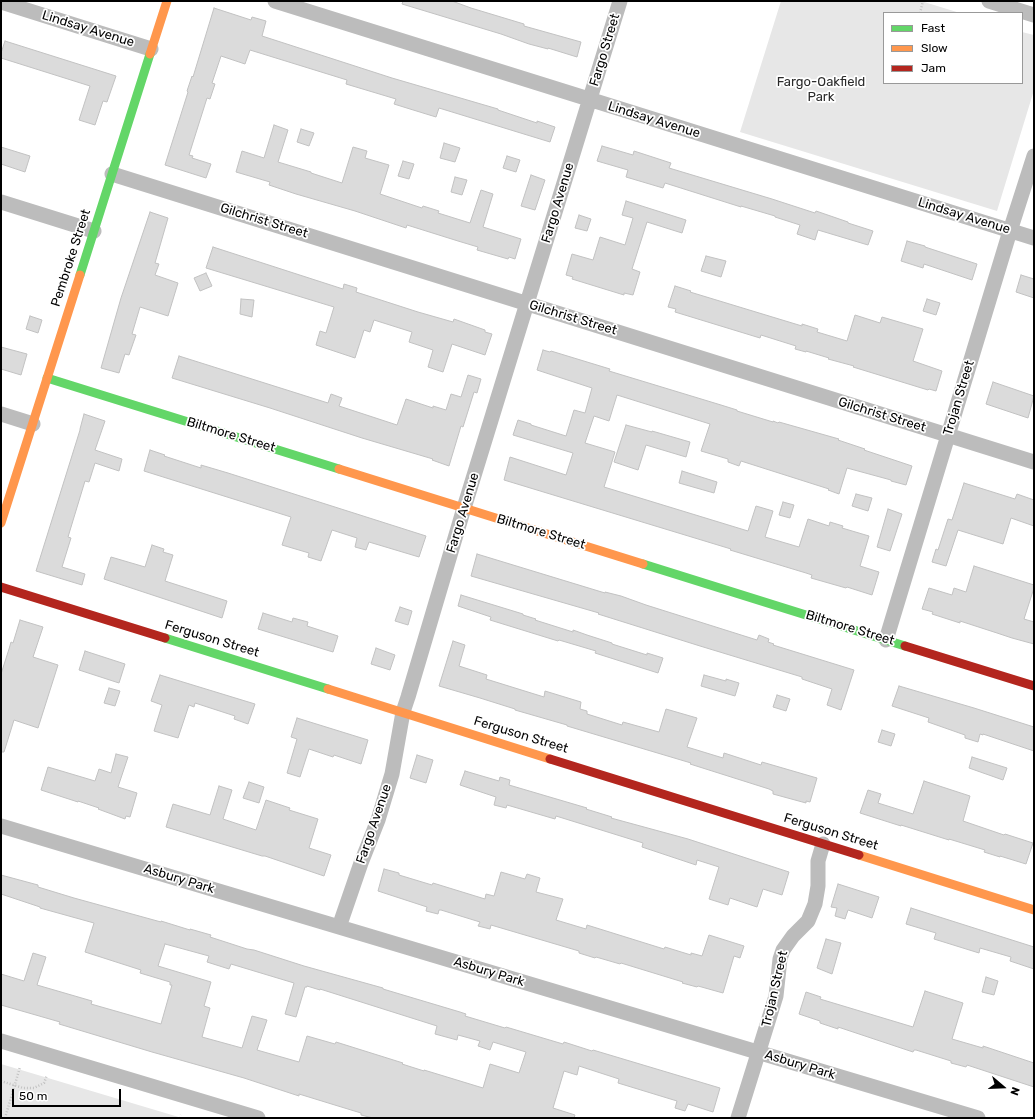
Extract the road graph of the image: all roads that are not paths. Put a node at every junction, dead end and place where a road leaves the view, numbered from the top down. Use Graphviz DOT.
graph roads {
  1 [pos="166,1"];
  2 [pos="274,1"];
  3 [pos="620,1"];
  4 [pos="989,1"];
  5 [pos="1,2"];
  6 [pos="1034,15"];
  7 [pos="151,49"];
  8 [pos="590,100"];
  9 [pos="1034,156"];
  10 [pos="112,174"];
  11 [pos="1,202"];
  12 [pos="94,231"];
  13 [pos="1010,231"];
  14 [pos="1034,238"];
  15 [pos="527,304"];
  16 [pos="47,378"];
  17 [pos="1,414"];
  18 [pos="32,424"];
  19 [pos="948,435"];
  20 [pos="1034,462"];
  21 [pos="464,508"];
  22 [pos="1,523"];
  23 [pos="1,587"];
  24 [pos="886,640"];
  25 [pos="1034,686"];
  26 [pos="403,712"];
  27 [pos="1,826"];
  28 [pos="823,844"];
  29 [pos="1034,910"];
  30 [pos="339,927"];
  31 [pos="1,1041"];
  32 [pos="759,1053"];
  33 [pos="258,1118"];
  34 [pos="738,1118"];
  35 [pos="978,1118"];
  1 -- 7 [label="street, Pembroke Street"];
  2 -- 8 [label="street, Lindsay Avenue"];
  3 -- 8 [label="street, Fargo Street"];
  4 -- 6 [label="street"];
  5 -- 7 [label="street, Lindsay Avenue"];
  7 -- 10 [label="street, Pembroke Street"];
  8 -- 13 [label="street, Lindsay Avenue"];
  8 -- 15 [label="street, Fargo Avenue"];
  9 -- 13 [label="street, Trojan Street"];
  10 -- 12 [label="street, Pembroke Street"];
  10 -- 15 [label="street, Gilchrist Street"];
  11 -- 12 [label="street"];
  12 -- 16 [label="street, Pembroke Street"];
  13 -- 14 [label="street, Lindsay Avenue"];
  13 -- 19 [label="street, Trojan Street"];
  15 -- 19 [label="street, Gilchrist Street"];
  15 -- 21 [label="street, Fargo Avenue"];
  16 -- 18 [label="street, Pembroke Street"];
  16 -- 21 [label="street, Biltmore Street"];
  17 -- 18 [label="street"];
  18 -- 22 [label="street, Pembroke Street"];
  19 -- 20 [label="street, Gilchrist Street"];
  19 -- 24 [label="street, Trojan Street"];
  21 -- 24 [label="street, Biltmore Street"];
  21 -- 26 [label="street, Fargo Avenue"];
  23 -- 26 [label="street, Ferguson Street"];
  24 -- 25 [label="street, Biltmore Street"];
  26 -- 28 [label="street, Ferguson Street"];
  26 -- 30 [label="street, Fargo Avenue"];
  27 -- 30 [label="street, Asbury Park"];
  28 -- 29 [label="street, Ferguson Street"];
  28 -- 32 [label="street, Trojan Street"];
  30 -- 32 [label="street, Asbury Park"];
  31 -- 33 [label="street"];
  32 -- 34 [label="street, Trojan Street"];
  32 -- 35 [label="street, Asbury Park"];
}
